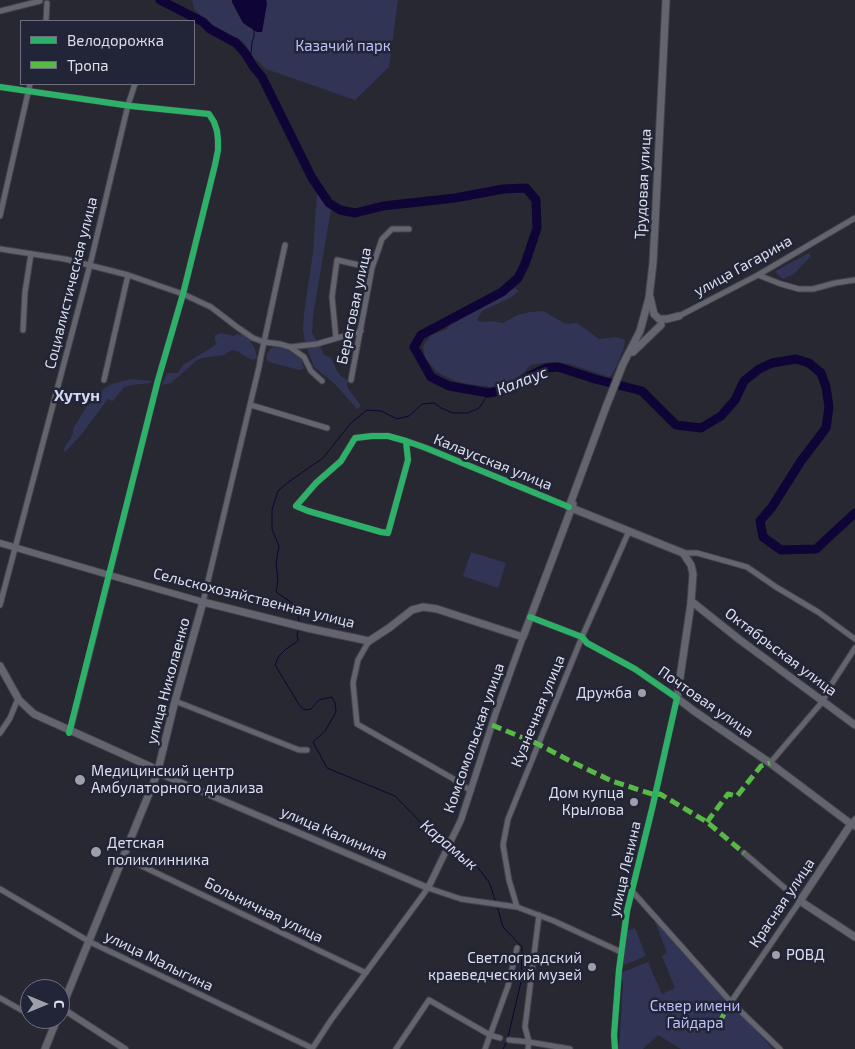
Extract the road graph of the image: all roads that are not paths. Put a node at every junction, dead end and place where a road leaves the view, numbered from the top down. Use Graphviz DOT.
graph roads {
  1 [pos="40,0"];
  2 [pos="666,0"];
  3 [pos="47,2"];
  4 [pos="0,11"];
  5 [pos="46,20"];
  6 [pos="30,85"];
  7 [pos="135,85"];
  8 [pos="0,87"];
  9 [pos="28,90"];
  10 [pos="128,105"];
  11 [pos="0,216"];
  12 [pos="855,218"];
  13 [pos="409,229"];
  14 [pos="285,245"];
  15 [pos="0,248"];
  16 [pos="31,254"];
  17 [pos="90,265"];
  18 [pos="372,268"];
  19 [pos="128,275"];
  20 [pos="758,275"];
  21 [pos="855,280"];
  22 [pos="183,294"];
  23 [pos="649,294"];
  24 [pos="679,316"];
  25 [pos="661,325"];
  26 [pos="23,330"];
  27 [pos="361,330"];
  28 [pos="640,330"];
  29 [pos="336,338"];
  30 [pos="264,342"];
  31 [pos="290,347"];
  32 [pos="623,364"];
  33 [pos="104,380"];
  34 [pos="351,380"];
  35 [pos="322,381"];
  36 [pos="250,405"];
  37 [pos="606,406"];
  38 [pos="327,428"];
  39 [pos="406,442"];
  40 [pos="570,507"];
  41 [pos="629,531"];
  42 [pos="0,543"];
  43 [pos="16,548"];
  44 [pos="683,553"];
  45 [pos="109,575"];
  46 [pos="692,601"];
  47 [pos="203,602"];
  48 [pos="0,605"];
  49 [pos="530,617"];
  50 [pos="523,637"];
  51 [pos="582,637"];
  52 [pos="855,639"];
  53 [pos="369,640"];
  54 [pos="855,648"];
  55 [pos="0,666"];
  56 [pos="0,671"];
  57 [pos="677,698"];
  58 [pos="17,701"];
  59 [pos="175,701"];
  60 [pos="823,701"];
  61 [pos="855,725"];
  62 [pos="70,732"];
  63 [pos="0,733"];
  64 [pos="306,750"];
  65 [pos="770,763"];
  66 [pos="158,771"];
  67 [pos="471,791"];
  68 [pos="854,823"];
  69 [pos="744,853"];
  70 [pos="123,857"];
  71 [pos="428,888"];
  72 [pos="0,889"];
  73 [pos="632,891"];
  74 [pos="800,901"];
  75 [pos="517,907"];
  76 [pos="538,915"];
  77 [pos="855,937"];
  78 [pos="87,940"];
  79 [pos="517,948"];
  80 [pos="621,952"];
  81 [pos="366,973"];
  82 [pos="70,982"];
  83 [pos="0,998"];
  84 [pos="732,1002"];
  85 [pos="20,1009"];
  86 [pos="70,1013"];
  87 [pos="50,1029"];
  88 [pos="490,1035"];
  89 [pos="500,1038"];
  90 [pos="509,1040"];
  91 [pos="529,1042"];
  92 [pos="43,1049"];
  93 [pos="125,1049"];
  94 [pos="312,1049"];
  95 [pos="396,1049"];
  96 [pos="485,1049"];
  97 [pos="528,1049"];
  98 [pos="570,1049"];
  99 [pos="614,1049"];
  100 [pos="780,1049"];
  1 -- 3 [label="street"];
  1 -- 4 [label="street"];
  2 -- 23 [label="main road, Трудовая улица"];
  3 -- 5 [label="street"];
  6 -- 9 [label="street"];
  7 -- 10 [label="street, Социалистическая улица"];
  8 -- 9 [label="street"];
  9 -- 10 [label="street"];
  9 -- 11 [label="street"];
  10 -- 17 [label="street, Социалистическая улица"];
  10 -- 22 [label="street"];
  12 -- 20 [label="street, улица Гагарина"];
  13 -- 18 [label="street, Береговая улица"];
  14 -- 30 [label="street, улица Николаенко"];
  15 -- 16 [label="street"];
  16 -- 17 [label="street"];
  16 -- 26 [label="street"];
  17 -- 19 [label="street"];
  17 -- 43 [label="street, Социалистическая улица"];
  18 -- 27 [label="street, Береговая улица"];
  18 -- 29 [label="street"];
  19 -- 22 [label="street"];
  19 -- 33 [label="street"];
  20 -- 21 [label="street"];
  20 -- 24 [label="street, улица Гагарина"];
  22 -- 30 [label="street"];
  22 -- 45 [label="street"];
  23 -- 24 [label="main road"];
  23 -- 28 [label="main road, Трудовая улица"];
  24 -- 25 [label="main road, улица Гагарина"];
  25 -- 28 [label="main road, улица Гагарина"];
  25 -- 32 [label="main road"];
  27 -- 29 [label="street"];
  27 -- 34 [label="street, Береговая улица"];
  28 -- 32 [label="main road, Трудовая улица"];
  29 -- 31 [label="street"];
  30 -- 31 [label="street"];
  30 -- 36 [label="street, улица Николаенко"];
  31 -- 35 [label="street"];
  32 -- 37 [label="main road, Трудовая улица"];
  36 -- 38 [label="street"];
  36 -- 47 [label="street, улица Николаенко"];
  37 -- 40 [label="main road, Комсомольская улица"];
  39 -- 39 [label="street, Калаусская улица"];
  39 -- 40 [label="street, Калаусская улица"];
  40 -- 41 [label="main road, Калаусская улица"];
  40 -- 49 [label="main road, Комсомольская улица"];
  41 -- 44 [label="main road, Калаусская улица"];
  41 -- 51 [label="street, Кузнечная улица"];
  42 -- 43 [label="street, Сельскохозяйственная улица"];
  43 -- 45 [label="street, Сельскохозяйственная улица"];
  43 -- 48 [label="street, Социалистическая улица"];
  44 -- 46 [label="main road, улица Ленина"];
  44 -- 52 [label="street, Калаусская улица"];
  45 -- 47 [label="street, Сельскохозяйственная улица"];
  45 -- 62 [label="street"];
  46 -- 57 [label="main road, улица Ленина"];
  46 -- 60 [label="main road, Октябрьская улица"];
  47 -- 53 [label="main road, Сельскохозяйственная улица"];
  47 -- 59 [label="main road, улица Николаенко"];
  49 -- 50 [label="main road, Комсомольская улица"];
  49 -- 51 [label="street, Почтовая улица"];
  50 -- 53 [label="main road, Сельскохозяйственная улица"];
  50 -- 67 [label="street, Комсомольская улица"];
  51 -- 57 [label="street, Почтовая улица"];
  51 -- 75 [label="street, Кузнечная улица"];
  53 -- 67 [label="street"];
  54 -- 60 [label="street"];
  55 -- 62 [label="main road"];
  56 -- 58 [label="main road, улица Калинина"];
  57 -- 65 [label="main road, Почтовая улица"];
  57 -- 73 [label="street, улица Ленина"];
  58 -- 62 [label="main road, улица Калинина"];
  58 -- 63 [label="street"];
  59 -- 64 [label="street"];
  59 -- 66 [label="main road, улица Николаенко"];
  60 -- 61 [label="main road, Октябрьская улица"];
  60 -- 65 [label="street"];
  62 -- 66 [label="main road, улица Калинина"];
  65 -- 68 [label="main road, Почтовая улица"];
  66 -- 70 [label="main road, улица Николаенко"];
  66 -- 71 [label="street, улица Калинина"];
  66 -- 78 [label="main road, улица Николаенко"];
  67 -- 71 [label="street, Комсомольская улица"];
  68 -- 74 [label="main road, Красная улица"];
  69 -- 74 [label="street"];
  70 -- 78 [label="main road, улица Николаенко"];
  70 -- 81 [label="street, Больничная улица"];
  71 -- 75 [label="street, улица Калинина"];
  71 -- 81 [label="street, Комсомольская улица"];
  72 -- 78 [label="street, улица Малыгина"];
  73 -- 80 [label="street, улица Ленина"];
  73 -- 84 [label="street"];
  74 -- 77 [label="main road"];
  74 -- 84 [label="street, Красная улица"];
  75 -- 76 [label="street"];
  76 -- 80 [label="street"];
  76 -- 91 [label="street"];
  78 -- 82 [label="main road, улица Николаенко"];
  78 -- 94 [label="street, улица Малыгина"];
  79 -- 88 [label="street"];
  80 -- 99 [label="street, улица Ленина"];
  81 -- 94 [label="street, Комсомольская улица"];
  83 -- 85 [label="street"];
  84 -- 100 [label="street"];
  86 -- 93 [label="street"];
  87 -- 92 [label="main road"];
  88 -- 89 [label="street"];
  88 -- 95 [label="street"];
  88 -- 96 [label="street"];
  90 -- 91 [label="street"];
  91 -- 97 [label="street"];
  91 -- 98 [label="street"];
}
